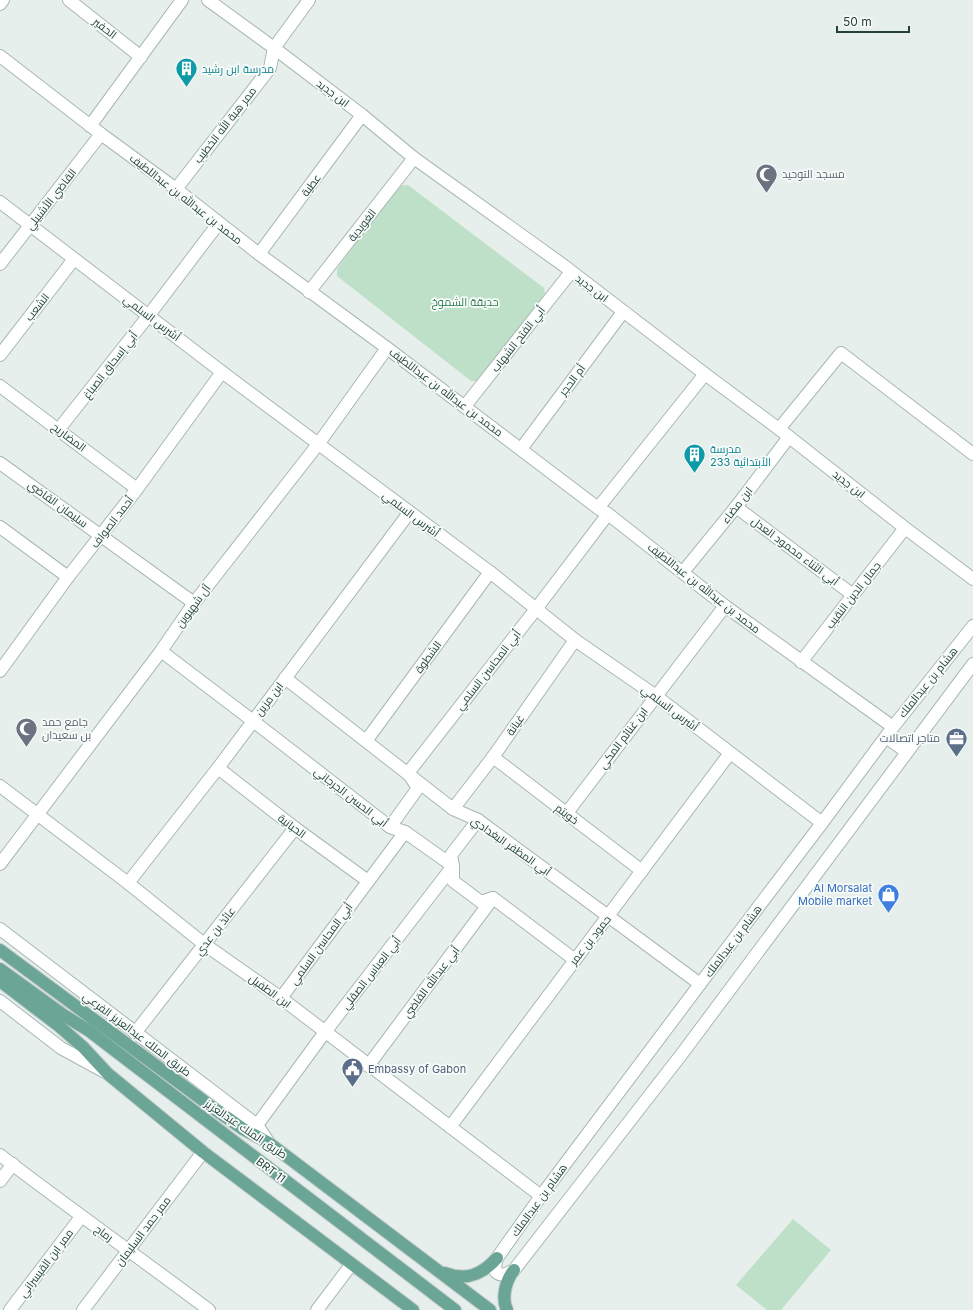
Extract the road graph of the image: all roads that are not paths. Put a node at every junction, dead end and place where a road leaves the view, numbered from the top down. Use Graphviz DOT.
graph roads {
  1 [pos="3,0"];
  2 [pos="69,0"];
  3 [pos="182,0"];
  4 [pos="208,0"];
  5 [pos="309,0"];
  6 [pos="0,4"];
  7 [pos="274,48"];
  8 [pos="0,56"];
  9 [pos="141,56"];
  10 [pos="362,115"];
  11 [pos="90,126"];
  12 [pos="101,134"];
  13 [pos="414,158"];
  14 [pos="176,189"];
  15 [pos="0,202"];
  16 [pos="218,224"];
  17 [pos="30,225"];
  18 [pos="259,254"];
  19 [pos="74,259"];
  20 [pos="0,264"];
  21 [pos="571,272"];
  22 [pos="309,292"];
  23 [pos="624,312"];
  24 [pos="149,315"];
  25 [pos="387,348"];
  26 [pos="0,355"];
  27 [pos="222,372"];
  28 [pos="705,374"];
  29 [pos="0,386"];
  30 [pos="465,406"];
  31 [pos="59,429"];
  32 [pos="779,429"];
  33 [pos="789,437"];
  34 [pos="319,443"];
  35 [pos="521,449"];
  36 [pos="973,454"];
  37 [pos="0,462"];
  38 [pos="137,489"];
  39 [pos="736,507"];
  40 [pos="603,511"];
  41 [pos="408,513"];
  42 [pos="0,527"];
  43 [pos="905,528"];
  44 [pos="101,535"];
  45 [pos="490,572"];
  46 [pos="683,572"];
  47 [pos="68,577"];
  48 [pos="973,579"];
  49 [pos="854,595"];
  50 [pos="194,603"];
  51 [pos="725,606"];
  52 [pos="536,609"];
  53 [pos="973,626"];
  54 [pos="575,640"];
  55 [pos="161,651"];
  56 [pos="801,662"];
  57 [pos="973,664"];
  58 [pos="0,670"];
  59 [pos="285,678"];
  60 [pos="656,696"];
  61 [pos="253,721"];
  62 [pos="889,732"];
  63 [pos="366,741"];
  64 [pos="907,752"];
  65 [pos="730,753"];
  66 [pos="493,757"];
  67 [pos="218,768"];
  68 [pos="408,773"];
  69 [pos="0,786"];
  70 [pos="454,809"];
  71 [pos="566,814"];
  72 [pos="38,815"];
  73 [pos="478,820"];
  74 [pos="822,824"];
  75 [pos="390,827"];
  76 [pos="295,828"];
  77 [pos="405,832"];
  78 [pos="0,864"];
  79 [pos="453,866"];
  80 [pos="642,871"];
  81 [pos="368,881"];
  82 [pos="128,883"];
  83 [pos="493,898"];
  84 [pos="608,917"];
  85 [pos="0,929"];
  86 [pos="204,944"];
  87 [pos="0,950"];
  88 [pos="13,960"];
  89 [pos="575,960"];
  90 [pos="0,969"];
  91 [pos="0,981"];
  92 [pos="700,984"];
  93 [pos="281,998"];
  94 [pos="2,1007"];
  95 [pos="88,1030"];
  96 [pos="325,1032"];
  97 [pos="135,1033"];
  98 [pos="368,1066"];
  99 [pos="108,1074"];
  100 [pos="257,1124"];
  101 [pos="450,1127"];
  102 [pos="269,1143"];
  103 [pos="203,1152"];
  104 [pos="0,1155"];
  105 [pos="13,1164"];
  106 [pos="0,1181"];
  107 [pos="541,1196"];
  108 [pos="81,1216"];
  109 [pos="129,1250"];
  110 [pos="497,1258"];
  111 [pos="351,1265"];
  112 [pos="436,1270"];
  113 [pos="514,1270"];
  114 [pos="409,1308"];
  115 [pos="10,1310"];
  116 [pos="83,1310"];
  117 [pos="209,1310"];
  118 [pos="317,1310"];
  119 [pos="455,1310"];
  120 [pos="490,1310"];
  121 [pos="507,1310"];
  1 -- 6 [label="street"];
  2 -- 9 [label="street, الحفير"];
  3 -- 9 [label="street"];
  4 -- 7 [label="street, ابن جديد"];
  5 -- 7 [label="street, ممر هبة الله الخطيب"];
  7 -- 10 [label="street, ابن جديد"];
  7 -- 14 [label="street, ممر هبة الله الخطيب"];
  8 -- 11 [label="street, محمد بن عبدالله بن عبداللطيف"];
  9 -- 11 [label="street"];
  10 -- 13 [label="street, ابن جديد"];
  10 -- 18 [label="street, عطية"];
  11 -- 12 [label="street, محمد بن عبدالله بن عبداللطيف"];
  12 -- 14 [label="street, محمد بن عبدالله بن عبداللطيف"];
  12 -- 17 [label="street, القاضي الأشبيلي"];
  13 -- 21 [label="street, ابن جديد"];
  13 -- 22 [label="street, الغويدية"];
  14 -- 16 [label="street, محمد بن عبدالله بن عبداللطيف"];
  15 -- 17 [label="street, أشرس السلمي"];
  16 -- 18 [label="street, محمد بن عبدالله بن عبداللطيف"];
  16 -- 24 [label="street, أبي إسحاق الصباغ"];
  17 -- 19 [label="street, أشرس السلمي"];
  17 -- 20 [label="street, القاضي الأشبيلي"];
  18 -- 22 [label="street, محمد بن عبدالله بن عبداللطيف"];
  19 -- 24 [label="street, أشرس السلمي"];
  19 -- 26 [label="street, الشعب"];
  21 -- 23 [label="street, ابن جديد"];
  21 -- 30 [label="street, أبي الفتح الشهاب"];
  22 -- 25 [label="street, محمد بن عبدالله بن عبداللطيف"];
  23 -- 28 [label="street, ابن جديد"];
  23 -- 35 [label="street, أم الحجر"];
  24 -- 27 [label="street, أشرس السلمي"];
  24 -- 31 [label="street, أبي إسحاق الصباغ"];
  25 -- 30 [label="street, محمد بن عبدالله بن عبداللطيف"];
  25 -- 34 [label="street, آل شهيوين"];
  27 -- 34 [label="street, أشرس السلمي"];
  27 -- 38 [label="street, أحمد الصواف"];
  28 -- 32 [label="street, ابن جديد"];
  28 -- 40 [label="street, أبي المحاسن السلمي"];
  29 -- 31 [label="street, المضاريح"];
  30 -- 35 [label="street, محمد بن عبدالله بن عبداللطيف"];
  31 -- 38 [label="street, المضاريح"];
  32 -- 33 [label="street, ابن جديد"];
  32 -- 36 [label="street"];
  33 -- 39 [label="street, ابن مضاء"];
  33 -- 43 [label="street, ابن جديد"];
  34 -- 41 [label="street, أشرس السلمي"];
  34 -- 50 [label="street, آل شهيوين"];
  35 -- 40 [label="street, محمد بن عبدالله بن عبداللطيف"];
  37 -- 44 [label="street, سليمان القاضي"];
  38 -- 44 [label="street, أحمد الصواف"];
  39 -- 46 [label="street, ابن مضاء"];
  39 -- 49 [label="street, أبي الثناء محمود العدل"];
  40 -- 46 [label="street, محمد بن عبدالله بن عبداللطيف"];
  40 -- 52 [label="street, أبي المحاسن السلمي"];
  41 -- 45 [label="street, أشرس السلمي"];
  41 -- 59 [label="street, ابن مزين"];
  42 -- 47 [label="street"];
  43 -- 48 [label="street, ابن جديد"];
  43 -- 49 [label="street, جمال الدين النقيب"];
  44 -- 47 [label="street, أحمد الصواف"];
  44 -- 50 [label="street, سليمان القاضي"];
  45 -- 52 [label="street, أشرس السلمي"];
  45 -- 63 [label="street, الشطوة"];
  46 -- 51 [label="street, محمد بن عبدالله بن عبداللطيف"];
  47 -- 58 [label="street, أحمد الصواف"];
  49 -- 56 [label="street, جمال الدين النقيب"];
  50 -- 55 [label="street, آل شهيوين"];
  51 -- 56 [label="street, محمد بن عبدالله بن عبداللطيف"];
  51 -- 60 [label="street, ابن غنائم المكي"];
  52 -- 54 [label="street, أشرس السلمي"];
  52 -- 68 [label="street, أبي المحاسن السلمي"];
  53 -- 62 [label="street, هشام بن عبدالملك"];
  54 -- 60 [label="street, أشرس السلمي"];
  54 -- 66 [label="street, غيانة"];
  55 -- 61 [label="street, أبي الحسن الجرجاني"];
  55 -- 72 [label="street, آل شهيوين"];
  56 -- 62 [label="street, محمد بن عبدالله بن عبداللطيف"];
  57 -- 64 [label="street, هشام بن عبدالملك"];
  59 -- 61 [label="street, ابن مزين"];
  59 -- 63 [label="street, أبي المظفر البغدادي"];
  60 -- 65 [label="street, أشرس السلمي"];
  60 -- 71 [label="street, ابن غنائم المكي"];
  61 -- 67 [label="street, ابن مزين"];
  61 -- 75 [label="street, أبي الحسن الجرجاني"];
  62 -- 64 [label="street, محمد بن عبدالله بن عبداللطيف"];
  62 -- 74 [label="street, هشام بن عبدالملك"];
  63 -- 68 [label="street, أبي المظفر البغدادي"];
  64 -- 113 [label="street, هشام بن عبدالملك"];
  65 -- 74 [label="street, أشرس السلمي"];
  65 -- 80 [label="street, حمود بن عمر"];
  66 -- 70 [label="street, غيانة"];
  66 -- 71 [label="street, خويتم"];
  67 -- 76 [label="street, الحبانية"];
  67 -- 82 [label="street, ابن مزين"];
  68 -- 70 [label="street, أبي المظفر البغدادي"];
  68 -- 75 [label="street"];
  69 -- 72 [label="street, ابن الطفيل"];
  70 -- 73 [label="street, أبي المظفر البغدادي"];
  71 -- 80 [label="street, خويتم"];
  72 -- 78 [label="street, آل شهيوين"];
  72 -- 82 [label="street, ابن الطفيل"];
  73 -- 79 [label="street, أبي العباس الصقلي"];
  73 -- 84 [label="street, أبي المظفر البغدادي"];
  74 -- 92 [label="street, هشام بن عبدالملك"];
  75 -- 77 [label="street, أبي الحسن الجرجاني"];
  76 -- 81 [label="street, الحبانية"];
  76 -- 86 [label="street, عائذ بن عدي"];
  77 -- 79 [label="street, أبي الحسن الجرجاني"];
  77 -- 81 [label="street, أبي المحاسن السلمي"];
  79 -- 83 [label="street"];
  79 -- 96 [label="street, أبي العباس الصقلي"];
  80 -- 84 [label="street, حمود بن عمر"];
  81 -- 93 [label="street, أبي المحاسن السلمي"];
  82 -- 86 [label="street, ابن الطفيل"];
  83 -- 89 [label="street"];
  83 -- 98 [label="street, أبي عبدالله القاضي"];
  84 -- 89 [label="street, حمود بن عمر"];
  84 -- 92 [label="street, أبي المظفر البغدادي"];
  85 -- 97 [label="street, طريق الملك عبدالعزيز الفرعي"];
  86 -- 93 [label="street, ابن الطفيل"];
  86 -- 97 [label="street, عائذ بن عدي"];
  87 -- 88 [label="main road, طريق الملك عبدالعزيز"];
  88 -- 95 [label="main road, BRT 11"];
  88 -- 102 [label="main road, طريق الملك عبدالعزيز"];
  89 -- 101 [label="street, حمود بن عمر"];
  90 -- 95 [label="main road, BRT 11"];
  91 -- 99 [label="main road"];
  92 -- 107 [label="street, هشام بن عبدالملك"];
  93 -- 96 [label="street, ابن الطفيل"];
  94 -- 99 [label="street"];
  95 -- 119 [label="main road, BRT 11"];
  96 -- 98 [label="street, ابن الطفيل"];
  96 -- 100 [label="street, أبي العباس الصقلي"];
  97 -- 100 [label="street, طريق الملك عبدالعزيز الفرعي"];
  98 -- 101 [label="street, ابن الطفيل"];
  99 -- 103 [label="main road"];
  100 -- 102 [label="street, طريق الملك عبدالعزيز الفرعي"];
  101 -- 107 [label="street, ابن الطفيل"];
  102 -- 112 [label="main road, طريق الملك عبدالعزيز"];
  103 -- 109 [label="street, ممر حمد السليمان"];
  103 -- 111 [label="main road"];
  104 -- 105 [label="street, رماح"];
  105 -- 106 [label="street"];
  105 -- 108 [label="street, رماح"];
  107 -- 110 [label="street, هشام بن عبدالملك"];
  108 -- 109 [label="street, رماح"];
  108 -- 115 [label="street, ممر ابن القيسراني"];
  109 -- 116 [label="street, ممر حمد السليمان"];
  109 -- 117 [label="street, رماح"];
  110 -- 112 [label="main road"];
  110 -- 113 [label="street"];
  111 -- 114 [label="main road"];
  111 -- 118 [label="street"];
  112 -- 120 [label="main road, طريق الملك عبدالعزيز"];
  113 -- 121 [label="main road"];
}
